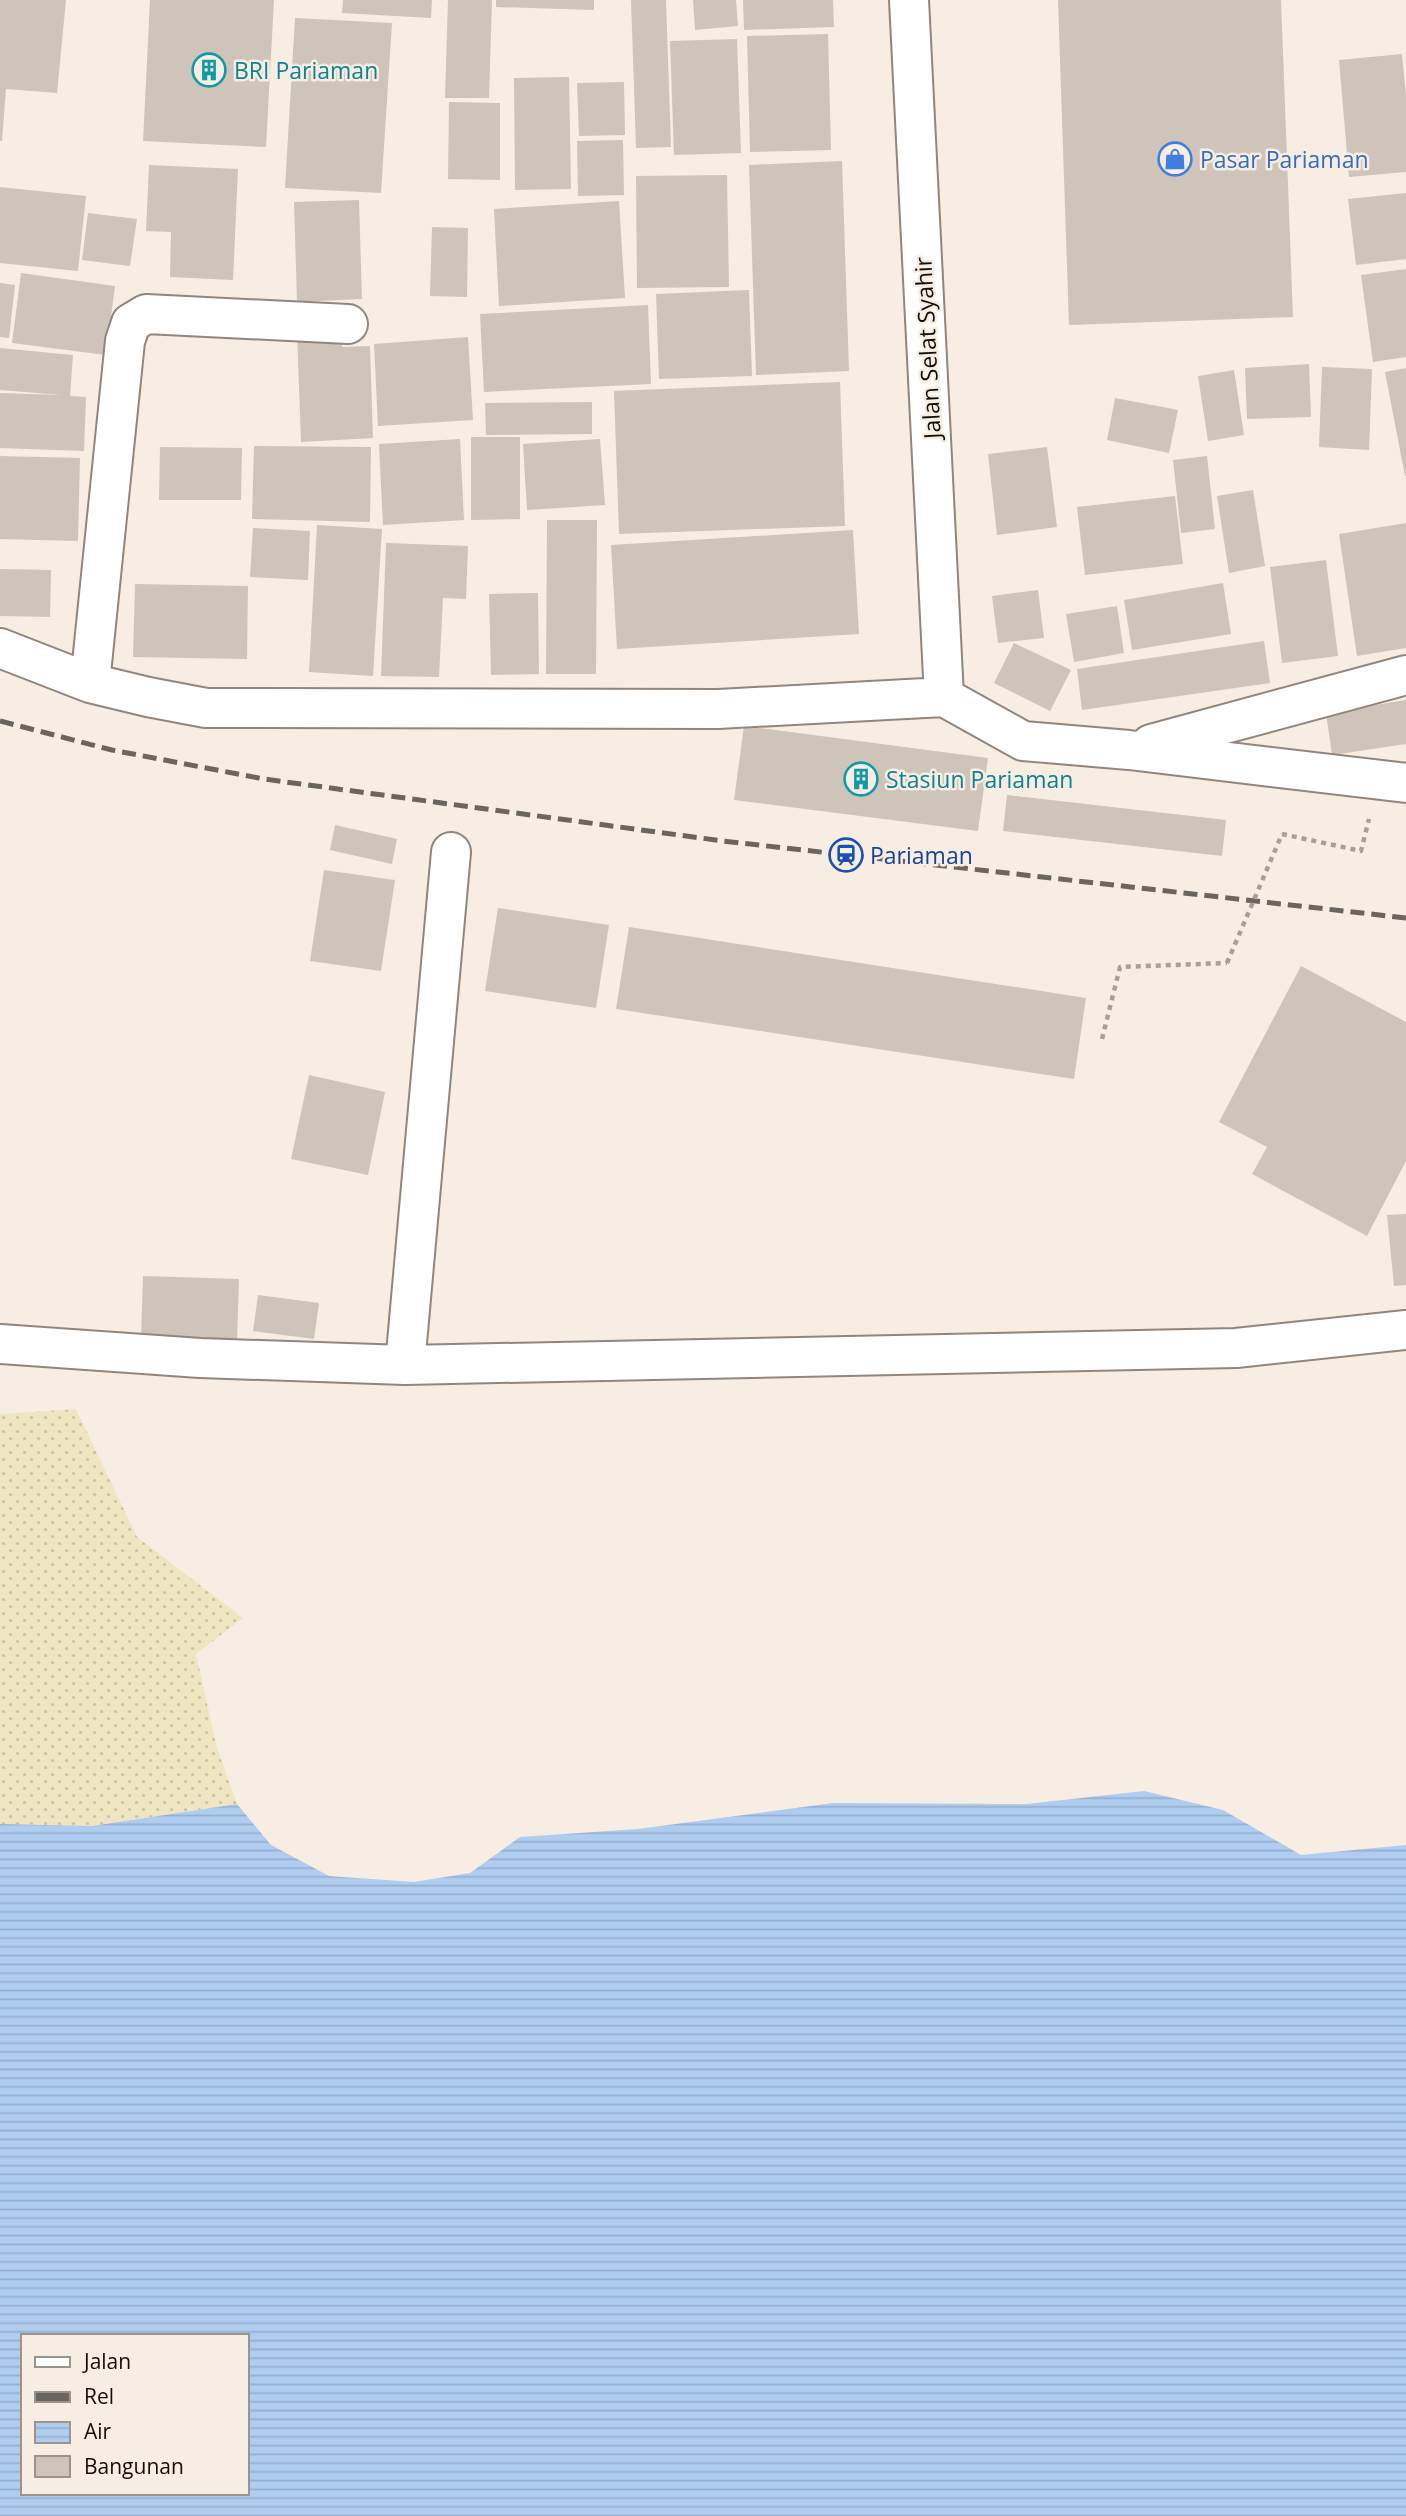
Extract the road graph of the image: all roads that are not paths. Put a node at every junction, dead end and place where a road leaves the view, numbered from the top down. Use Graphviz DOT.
graph roads {
  1 [pos="909,0"];
  2 [pos="348,324"];
  3 [pos="0,648"];
  4 [pos="1406,675"];
  5 [pos="90,683"];
  6 [pos="944,696"];
  7 [pos="1129,750"];
  8 [pos="1406,783"];
  9 [pos="451,852"];
  10 [pos="1406,1330"];
  11 [pos="0,1344"];
  12 [pos="405,1366"];
  1 -- 6 [label="street, Jalan Selat Syahir"];
  2 -- 5 [label="street"];
  3 -- 5 [label="street"];
  4 -- 7 [label="street"];
  5 -- 6 [label="street"];
  6 -- 7 [label="street"];
  7 -- 8 [label="street"];
  9 -- 12 [label="street"];
  10 -- 12 [label="street"];
  11 -- 12 [label="street"];
}
